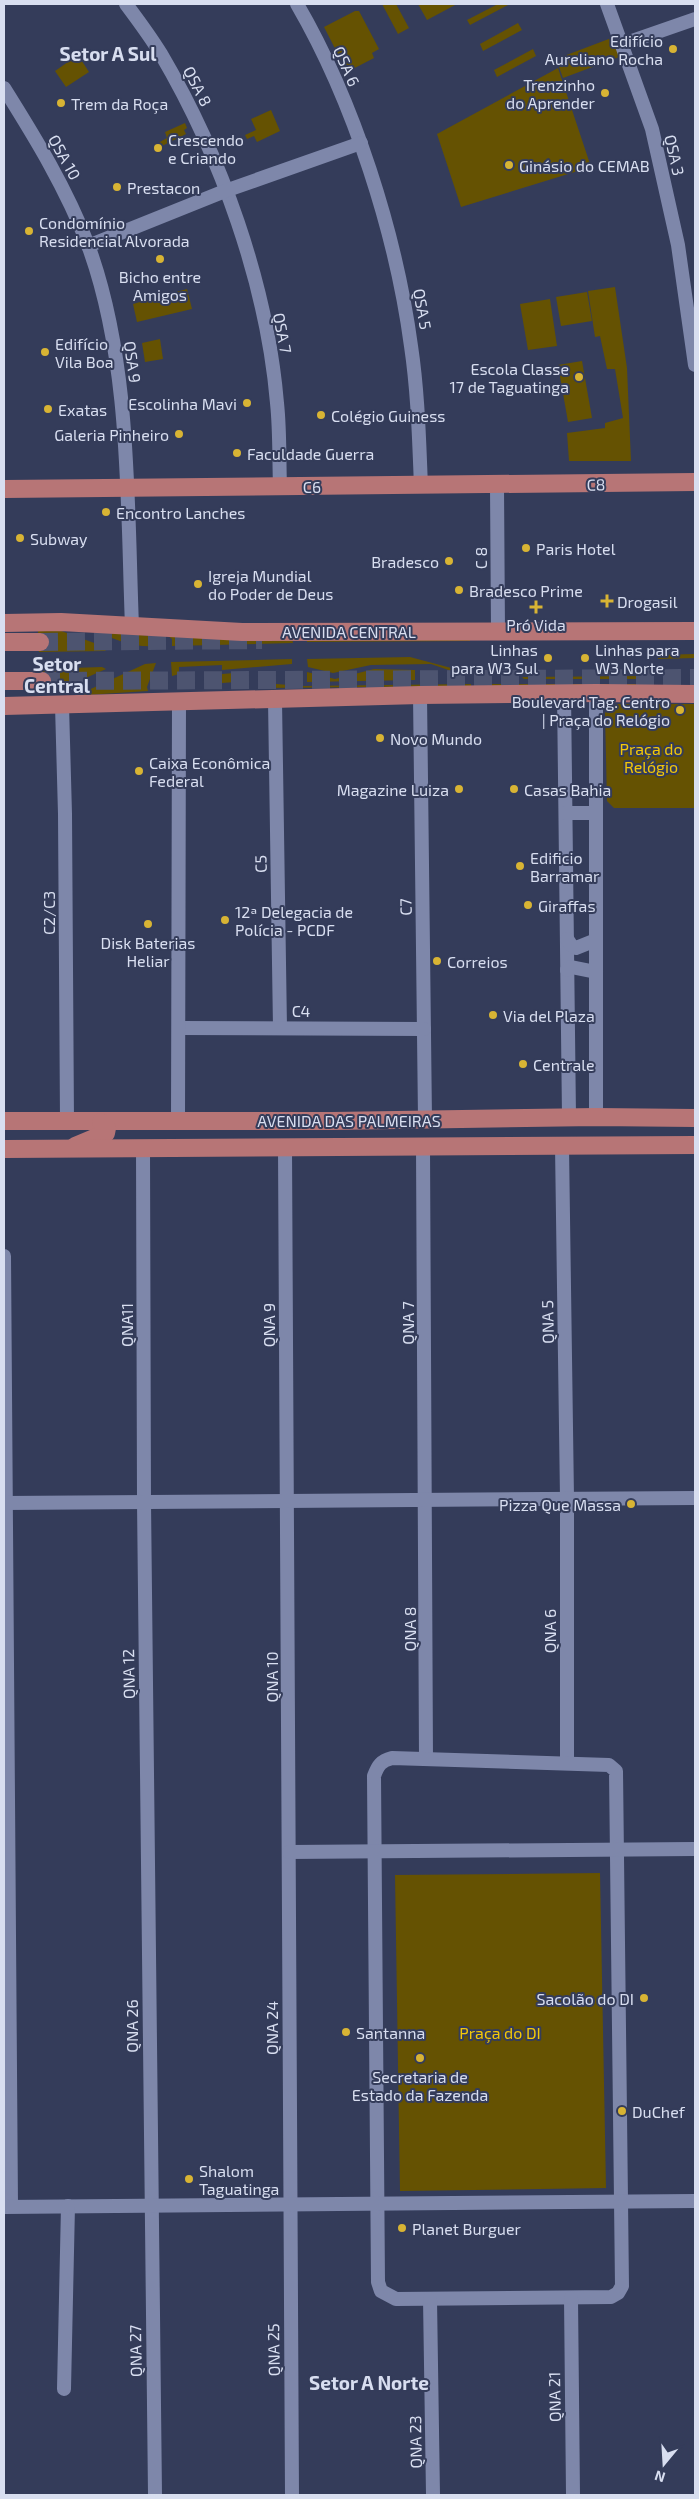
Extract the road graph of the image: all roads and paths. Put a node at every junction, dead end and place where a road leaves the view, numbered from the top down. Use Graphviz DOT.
graph roads {
  1 [pos="126,4"];
  2 [pos="296,4"];
  3 [pos="607,4"];
  4 [pos="695,19"];
  5 [pos="623,44"];
  6 [pos="4,88"];
  7 [pos="361,143"];
  8 [pos="225,191"];
  9 [pos="88,246"];
  10 [pos="695,364"];
  11 [pos="695,482"];
  12 [pos="280,486"];
  13 [pos="421,486"];
  14 [pos="497,486"];
  15 [pos="127,487"];
  16 [pos="4,489"];
  17 [pos="4,623"];
  18 [pos="132,626"];
  19 [pos="498,630"];
  20 [pos="695,631"];
  21 [pos="4,642"];
  22 [pos="40,642"];
  23 [pos="4,681"];
  24 [pos="42,681"];
  25 [pos="564,692"];
  26 [pos="596,692"];
  27 [pos="695,694"];
  28 [pos="420,695"];
  29 [pos="179,700"];
  30 [pos="275,700"];
  31 [pos="62,705"];
  32 [pos="4,706"];
  33 [pos="596,812"];
  34 [pos="566,813"];
  35 [pos="567,939"];
  36 [pos="596,940"];
  37 [pos="567,970"];
  38 [pos="596,972"];
  39 [pos="179,1028"];
  40 [pos="280,1028"];
  41 [pos="424,1029"];
  42 [pos="569,1117"];
  43 [pos="596,1117"];
  44 [pos="695,1118"];
  45 [pos="424,1119"];
  46 [pos="465,1119"];
  47 [pos="67,1120"];
  48 [pos="4,1121"];
  49 [pos="178,1121"];
  50 [pos="225,1121"];
  51 [pos="332,1121"];
  52 [pos="101,1122"];
  53 [pos="695,1145"];
  54 [pos="562,1146"];
  55 [pos="221,1147"];
  56 [pos="423,1147"];
  57 [pos="468,1147"];
  58 [pos="143,1148"];
  59 [pos="284,1148"];
  60 [pos="330,1148"];
  61 [pos="4,1149"];
  62 [pos="66,1150"];
  63 [pos="4,1256"];
  64 [pos="567,1498"];
  65 [pos="695,1498"];
  66 [pos="426,1499"];
  67 [pos="144,1502"];
  68 [pos="287,1502"];
  69 [pos="5,1503"];
  70 [pos="426,1759"];
  71 [pos="567,1764"];
  72 [pos="147,1846"];
  73 [pos="695,1849"];
  74 [pos="617,1850"];
  75 [pos="374,1851"];
  76 [pos="289,1852"];
  77 [pos="695,2201"];
  78 [pos="621,2202"];
  79 [pos="288,2205"];
  80 [pos="377,2205"];
  81 [pos="68,2206"];
  82 [pos="150,2206"];
  83 [pos="7,2207"];
  84 [pos="571,2298"];
  85 [pos="430,2299"];
  86 [pos="64,2389"];
  87 [pos="155,2495"];
  88 [pos="292,2495"];
  89 [pos="433,2495"];
  90 [pos="573,2495"];
  1 -- 8 [label="street, QSA 8"];
  2 -- 7 [label="street, QSA 6"];
  3 -- 5 [label="street, QSA 3"];
  4 -- 5 [label="street"];
  5 -- 10 [label="street, QSA 3"];
  6 -- 9 [label="street, QSA 10"];
  7 -- 8 [label="street"];
  7 -- 13 [label="street, QSA 5"];
  8 -- 9 [label="street"];
  8 -- 12 [label="street, QSA 7"];
  9 -- 15 [label="street, QSA 9"];
  11 -- 14 [label="main road, C8"];
  12 -- 13 [label="main road, C6"];
  12 -- 15 [label="main road, C6"];
  13 -- 14 [label="main road, C6"];
  14 -- 19 [label="street, C 8"];
  15 -- 16 [label="main road, C6"];
  15 -- 18 [label="street, QSA 9"];
  17 -- 18 [label="main road, AVENIDA CENTRAL"];
  18 -- 19 [label="main road, AVENIDA CENTRAL"];
  19 -- 20 [label="main road, AVENIDA CENTRAL"];
  21 -- 22 [label="main road"];
  23 -- 24 [label="main road"];
  25 -- 26 [label="main road"];
  25 -- 28 [label="main road"];
  25 -- 34 [label="street"];
  26 -- 27 [label="main road"];
  26 -- 33 [label="street"];
  28 -- 30 [label="main road"];
  28 -- 41 [label="street, C7"];
  29 -- 30 [label="main road"];
  29 -- 31 [label="main road"];
  29 -- 39 [label="street"];
  30 -- 40 [label="street, C5"];
  31 -- 32 [label="main road"];
  31 -- 47 [label="street, C2/C3"];
  33 -- 34 [label="street"];
  33 -- 36 [label="street"];
  34 -- 35 [label="street"];
  35 -- 36 [label="street"];
  35 -- 37 [label="street"];
  36 -- 38 [label="street"];
  37 -- 38 [label="street"];
  37 -- 42 [label="street"];
  38 -- 43 [label="street"];
  39 -- 40 [label="street, C4"];
  39 -- 49 [label="street"];
  40 -- 41 [label="street, C4"];
  41 -- 45 [label="street, C7"];
  42 -- 43 [label="main road, AVENIDA DAS PALMEIRAS"];
  42 -- 46 [label="main road, AVENIDA DAS PALMEIRAS"];
  43 -- 44 [label="main road, AVENIDA DAS PALMEIRAS"];
  45 -- 46 [label="main road, AVENIDA DAS PALMEIRAS"];
  45 -- 51 [label="main road, AVENIDA DAS PALMEIRAS"];
  46 -- 57 [label="main road"];
  47 -- 48 [label="main road, AVENIDA DAS PALMEIRAS"];
  47 -- 52 [label="main road, AVENIDA DAS PALMEIRAS"];
  49 -- 50 [label="main road, AVENIDA DAS PALMEIRAS"];
  49 -- 52 [label="main road, AVENIDA DAS PALMEIRAS"];
  50 -- 51 [label="main road, AVENIDA DAS PALMEIRAS"];
  50 -- 55 [label="main road"];
  51 -- 60 [label="main road"];
  52 -- 62 [label="main road"];
  53 -- 54 [label="main road, AVENIDA DAS PALMEIRAS"];
  54 -- 57 [label="main road, AVENIDA DAS PALMEIRAS"];
  54 -- 64 [label="street, QNA 5"];
  55 -- 58 [label="main road, AVENIDA DAS PALMEIRAS"];
  55 -- 59 [label="main road, AVENIDA DAS PALMEIRAS"];
  56 -- 57 [label="main road, AVENIDA DAS PALMEIRAS"];
  56 -- 60 [label="main road, AVENIDA DAS PALMEIRAS"];
  56 -- 66 [label="street, QNA 7"];
  58 -- 62 [label="main road, AVENIDA DAS PALMEIRAS"];
  58 -- 67 [label="street, QNA11"];
  59 -- 60 [label="main road, AVENIDA DAS PALMEIRAS"];
  59 -- 68 [label="street, QNA 9"];
  61 -- 62 [label="main road, AVENIDA DAS PALMEIRAS"];
  63 -- 69 [label="street"];
  64 -- 65 [label="street"];
  64 -- 66 [label="street"];
  64 -- 71 [label="street, QNA 6"];
  66 -- 68 [label="street"];
  66 -- 70 [label="street, QNA 8"];
  67 -- 68 [label="street"];
  67 -- 69 [label="street"];
  67 -- 72 [label="street, QNA 12"];
  68 -- 76 [label="street, QNA 10"];
  69 -- 83 [label="street"];
  70 -- 71 [label="street"];
  70 -- 75 [label="street"];
  71 -- 74 [label="street"];
  72 -- 82 [label="street, QNA 26"];
  73 -- 74 [label="street"];
  74 -- 75 [label="street"];
  74 -- 78 [label="street"];
  75 -- 76 [label="street"];
  75 -- 80 [label="street"];
  76 -- 79 [label="street, QNA 24"];
  77 -- 78 [label="street"];
  78 -- 80 [label="street"];
  78 -- 84 [label="street"];
  79 -- 80 [label="street"];
  79 -- 82 [label="street"];
  79 -- 88 [label="street, QNA 25"];
  80 -- 85 [label="street"];
  81 -- 82 [label="street"];
  81 -- 83 [label="street"];
  81 -- 86 [label="street"];
  82 -- 87 [label="street, QNA 27"];
  84 -- 85 [label="street"];
  84 -- 90 [label="street, QNA 21"];
  85 -- 89 [label="street, QNA 23"];
}
